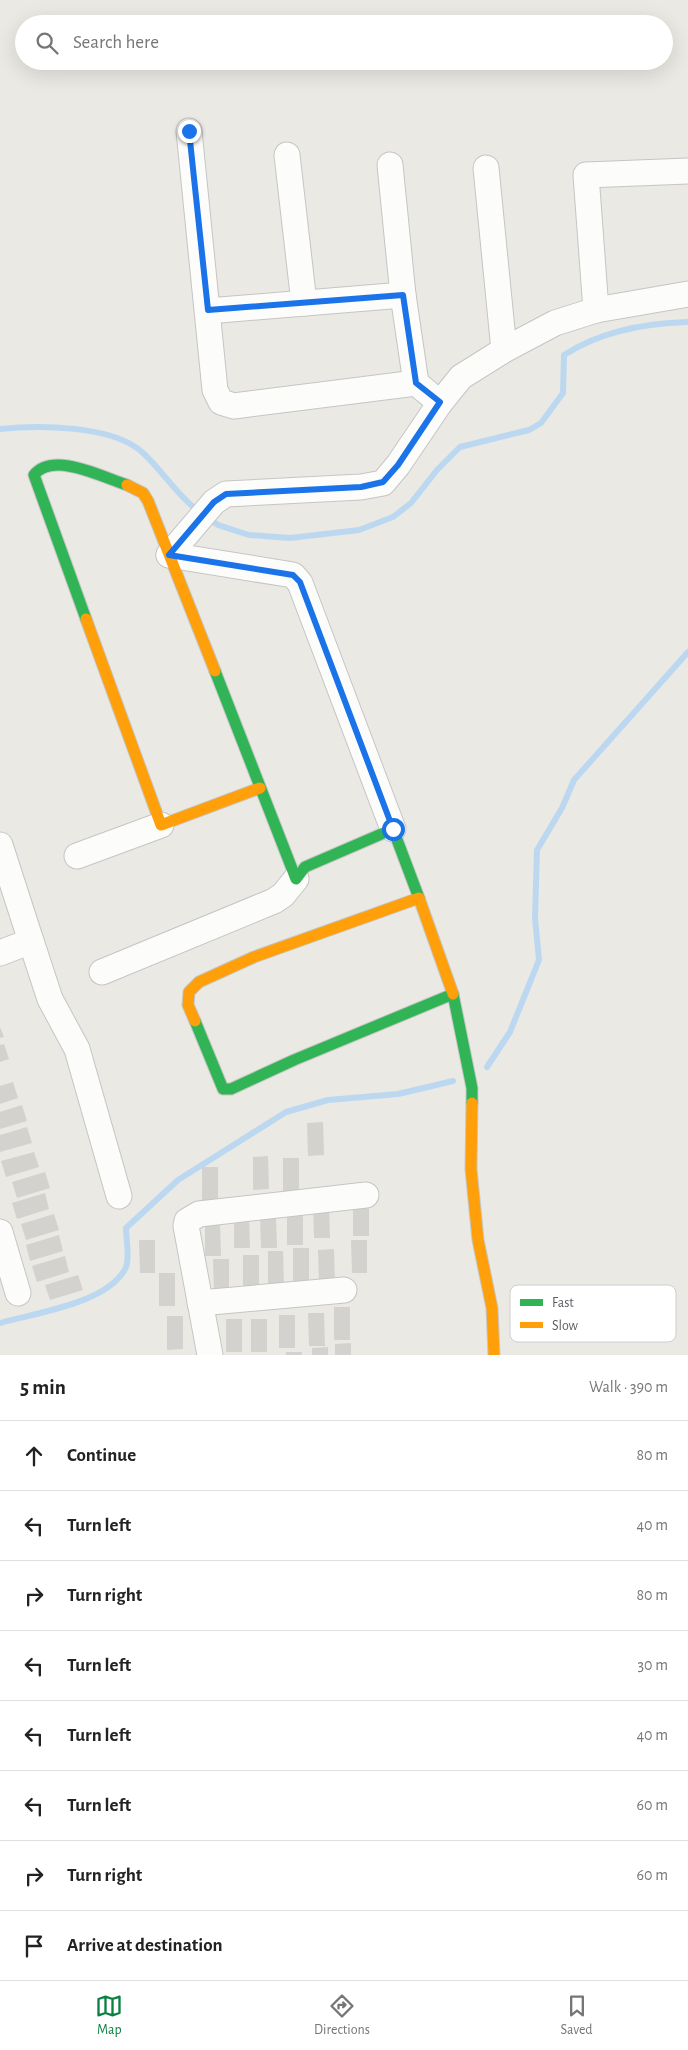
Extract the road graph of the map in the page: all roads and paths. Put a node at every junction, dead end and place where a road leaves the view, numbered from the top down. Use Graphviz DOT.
graph roads {
  1 [pos="189,131"];
  2 [pos="287,155"];
  3 [pos="390,165"];
  4 [pos="486,168"];
  5 [pos="688,171"];
  6 [pos="688,294"];
  7 [pos="403,295"];
  8 [pos="304,303"];
  9 [pos="208,310"];
  10 [pos="596,310"];
  11 [pos="504,350"];
  12 [pos="416,383"];
  13 [pos="440,402"];
  14 [pos="169,555"];
  15 [pos="260,788"];
  16 [pos="161,825"];
  17 [pos="393,829"];
  18 [pos="0,845"];
  19 [pos="77,856"];
  20 [pos="296,879"];
  21 [pos="418,898"];
  22 [pos="30,941"];
  23 [pos="0,954"];
  24 [pos="102,972"];
  25 [pos="453,994"];
  26 [pos="366,1195"];
  27 [pos="119,1196"];
  28 [pos="0,1232"];
  29 [pos="344,1290"];
  30 [pos="18,1293"];
  31 [pos="200,1303"];
  32 [pos="210,1355"];
  33 [pos="494,1355"];
  1 -- 9 [label="street"];
  2 -- 8 [label="street"];
  3 -- 7 [label="street"];
  4 -- 11 [label="street"];
  5 -- 10 [label="street"];
  6 -- 10 [label="street"];
  7 -- 8 [label="street"];
  7 -- 12 [label="street"];
  8 -- 9 [label="street"];
  9 -- 12 [label="street"];
  10 -- 11 [label="street"];
  11 -- 13 [label="street"];
  12 -- 13 [label="street"];
  13 -- 14 [label="street"];
  14 -- 15 [label="street"];
  14 -- 16 [label="street"];
  14 -- 17 [label="street"];
  15 -- 16 [label="street"];
  15 -- 20 [label="street"];
  16 -- 19 [label="street"];
  17 -- 20 [label="street"];
  17 -- 21 [label="street"];
  18 -- 22 [label="street"];
  20 -- 24 [label="street"];
  21 -- 25 [label="street"];
  21 -- 25 [label="street"];
  22 -- 23 [label="street"];
  22 -- 27 [label="street"];
  25 -- 33 [label="street"];
  26 -- 31 [label="street"];
  28 -- 30 [label="street"];
  29 -- 31 [label="street"];
  31 -- 32 [label="street"];
}
